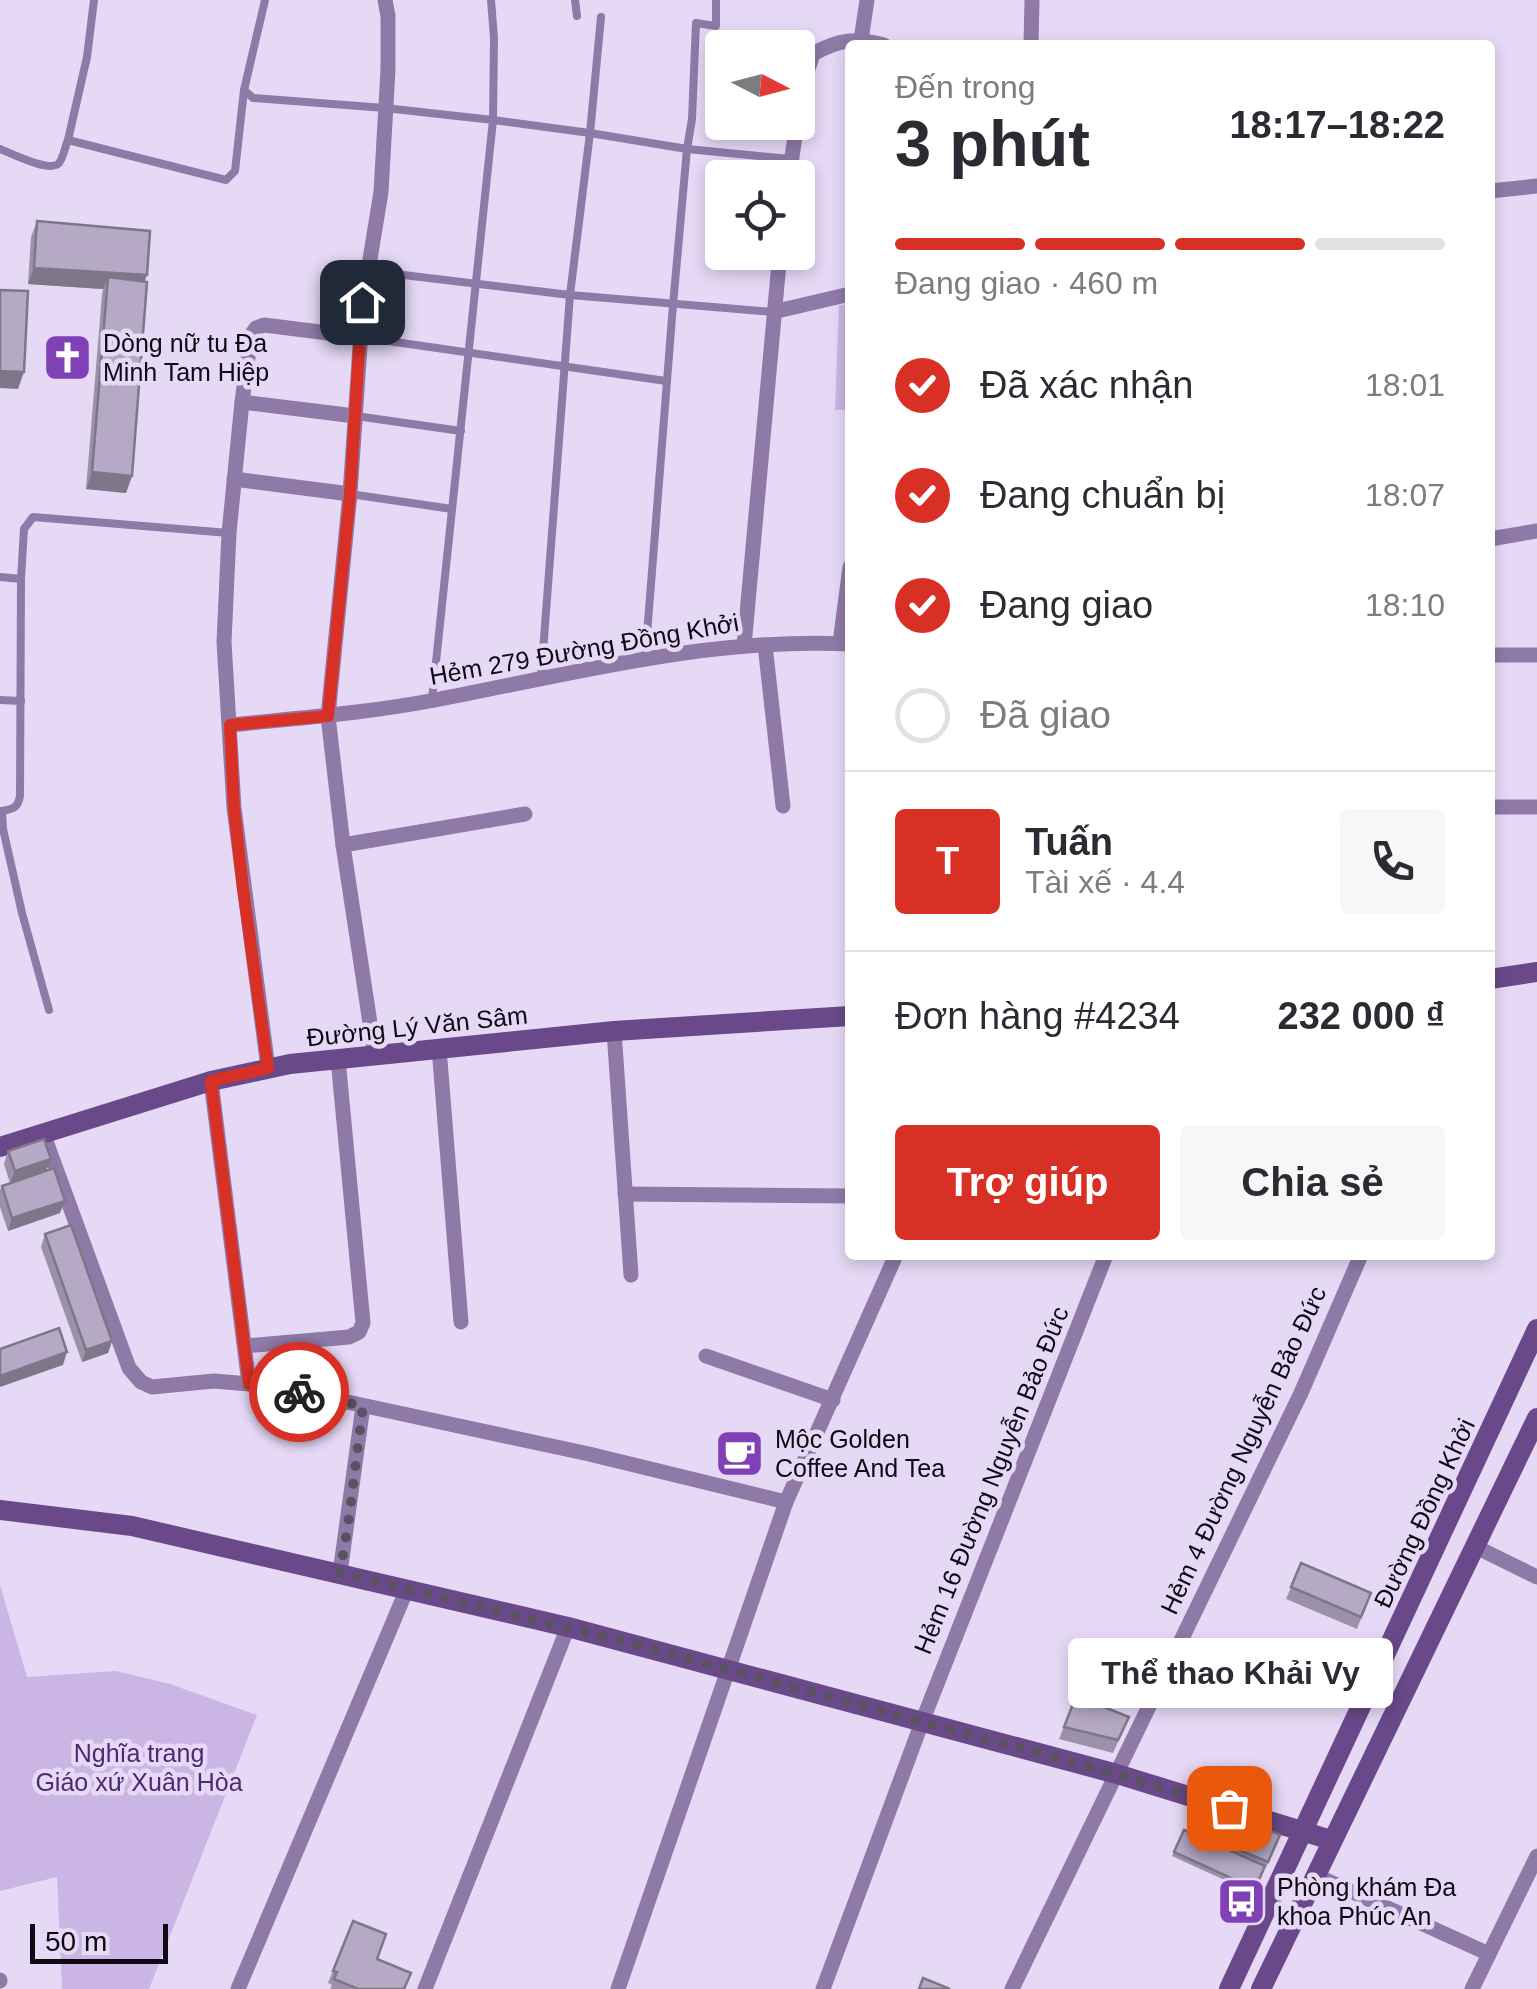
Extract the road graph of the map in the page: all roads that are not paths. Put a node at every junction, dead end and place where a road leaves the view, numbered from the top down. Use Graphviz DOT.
graph roads {
  1 [pos="94,0"];
  2 [pos="265,0"];
  3 [pos="385,0"];
  4 [pos="491,0"];
  5 [pos="575,0"];
  6 [pos="716,0"];
  7 [pos="867,0"];
  8 [pos="1032,0"];
  9 [pos="576,16"];
  10 [pos="602,17"];
  11 [pos="861,40"];
  12 [pos="1031,40"];
  13 [pos="845,42"];
  14 [pos="815,53"];
  15 [pos="244,90"];
  16 [pos="386,108"];
  17 [pos="493,120"];
  18 [pos="590,133"];
  19 [pos="68,140"];
  20 [pos="795,140"];
  21 [pos="0,149"];
  22 [pos="687,150"];
  23 [pos="792,160"];
  24 [pos="1537,186"];
  25 [pos="1495,190"];
  26 [pos="368,270"];
  27 [pos="778,270"];
  28 [pos="477,284"];
  29 [pos="570,295"];
  30 [pos="845,295"];
  31 [pos="672,304"];
  32 [pos="774,312"];
  33 [pos="360,337"];
  34 [pos="469,353"];
  35 [pos="565,368"];
  36 [pos="666,381"];
  37 [pos="242,402"];
  38 [pos="355,416"];
  39 [pos="460,431"];
  40 [pos="234,479"];
  41 [pos="350,494"];
  42 [pos="452,509"];
  43 [pos="229,532"];
  44 [pos="1537,532"];
  45 [pos="1495,538"];
  46 [pos="0,577"];
  47 [pos="21,579"];
  48 [pos="765,644"];
  49 [pos="845,644"];
  50 [pos="744,646"];
  51 [pos="1495,655"];
  52 [pos="1537,655"];
  53 [pos="645,660"];
  54 [pos="541,678"];
  55 [pos="0,700"];
  56 [pos="432,700"];
  57 [pos="21,701"];
  58 [pos="328,716"];
  59 [pos="230,725"];
  60 [pos="784,806"];
  61 [pos="1495,807"];
  62 [pos="1537,808"];
  63 [pos="1,811"];
  64 [pos="525,814"];
  65 [pos="343,845"];
  66 [pos="1537,972"];
  67 [pos="1495,978"];
  68 [pos="48,1010"];
  69 [pos="845,1016"];
  70 [pos="614,1031"];
  71 [pos="440,1048"];
  72 [pos="375,1056"];
  73 [pos="338,1059"];
  74 [pos="268,1068"];
  75 [pos="211,1081"];
  76 [pos="43,1133"];
  77 [pos="0,1147"];
  78 [pos="625,1194"];
  79 [pos="845,1196"];
  80 [pos="894,1260"];
  81 [pos="1104,1260"];
  82 [pos="1359,1260"];
  83 [pos="631,1275"];
  84 [pos="460,1322"];
  85 [pos="1537,1330"];
  86 [pos="245,1346"];
  87 [pos="706,1356"];
  88 [pos="249,1384"];
  89 [pos="832,1400"];
  90 [pos="363,1406"];
  91 [pos="1537,1418"];
  92 [pos="786,1502"];
  93 [pos="0,1510"];
  94 [pos="1476,1547"];
  95 [pos="340,1573"];
  96 [pos="1537,1578"];
  97 [pos="407,1588"];
  98 [pos="568,1628"];
  99 [pos="726,1669"];
  100 [pos="922,1722"];
  101 [pos="1116,1774"];
  102 [pos="1304,1831"];
  103 [pos="1332,1840"];
  104 [pos="1537,1856"];
  105 [pos="1315,1875"];
  106 [pos="1489,1954"];
  107 [pos="238,1989"];
  108 [pos="425,1989"];
  109 [pos="618,1989"];
  110 [pos="823,1989"];
  111 [pos="1012,1989"];
  112 [pos="1229,1989"];
  113 [pos="1262,1989"];
  114 [pos="1472,1989"];
  1 -- 19 [label="lane"];
  2 -- 15 [label="lane"];
  3 -- 16 [label="street"];
  4 -- 17 [label="lane"];
  5 -- 9 [label="lane"];
  6 -- 22 [label="lane"];
  7 -- 11 [label="street"];
  8 -- 12 [label="street"];
  10 -- 18 [label="lane"];
  13 -- 14 [label="street"];
  15 -- 16 [label="lane"];
  15 -- 19 [label="lane"];
  16 -- 17 [label="lane"];
  16 -- 26 [label="street"];
  17 -- 18 [label="lane"];
  17 -- 28 [label="lane"];
  18 -- 22 [label="lane"];
  18 -- 29 [label="lane"];
  19 -- 21 [label="lane"];
  20 -- 23 [label="street"];
  22 -- 23 [label="lane"];
  22 -- 31 [label="lane"];
  24 -- 25 [label="street"];
  26 -- 28 [label="lane"];
  26 -- 33 [label="street"];
  27 -- 32 [label="street"];
  28 -- 29 [label="lane"];
  28 -- 34 [label="lane"];
  29 -- 31 [label="lane"];
  29 -- 35 [label="lane"];
  30 -- 32 [label="street"];
  31 -- 32 [label="lane"];
  31 -- 36 [label="lane"];
  32 -- 50 [label="street"];
  33 -- 34 [label="lane"];
  33 -- 37 [label="street"];
  33 -- 38 [label="street"];
  34 -- 35 [label="lane"];
  34 -- 39 [label="lane"];
  35 -- 36 [label="lane"];
  35 -- 54 [label="lane"];
  36 -- 53 [label="lane"];
  37 -- 38 [label="street"];
  37 -- 40 [label="street"];
  38 -- 39 [label="lane"];
  38 -- 41 [label="street"];
  39 -- 42 [label="lane"];
  40 -- 41 [label="street"];
  40 -- 43 [label="street"];
  41 -- 42 [label="lane"];
  41 -- 58 [label="street"];
  42 -- 56 [label="lane"];
  43 -- 47 [label="lane"];
  43 -- 59 [label="street"];
  44 -- 45 [label="street"];
  46 -- 47 [label="lane"];
  47 -- 57 [label="lane"];
  48 -- 49 [label="street, Hẻm 279 Đường Đồng Khởi"];
  48 -- 50 [label="street, Hẻm 279 Đường Đồng Khởi"];
  48 -- 60 [label="street"];
  50 -- 53 [label="street, Hẻm 279 Đường Đồng Khởi"];
  51 -- 52 [label="street"];
  53 -- 54 [label="street, Hẻm 279 Đường Đồng Khởi"];
  54 -- 56 [label="street, Hẻm 279 Đường Đồng Khởi"];
  55 -- 57 [label="lane"];
  56 -- 58 [label="street, Hẻm 279 Đường Đồng Khởi"];
  57 -- 63 [label="lane"];
  58 -- 59 [label="street, Hẻm 279 Đường Đồng Khởi"];
  58 -- 65 [label="street"];
  59 -- 74 [label="street"];
  61 -- 62 [label="street"];
  63 -- 68 [label="lane"];
  64 -- 65 [label="street"];
  65 -- 72 [label="street"];
  66 -- 67 [label="street"];
  69 -- 70 [label="street, Đường Lý Văn Sâm"];
  70 -- 71 [label="street, Đường Lý Văn Sâm"];
  70 -- 78 [label="street"];
  71 -- 72 [label="street, Đường Lý Văn Sâm"];
  71 -- 84 [label="street"];
  72 -- 73 [label="street, Đường Lý Văn Sâm"];
  73 -- 74 [label="street, Đường Lý Văn Sâm"];
  73 -- 86 [label="street"];
  74 -- 75 [label="street, Đường Lý Văn Sâm"];
  75 -- 76 [label="street, Đường Lý Văn Sâm"];
  75 -- 86 [label="street"];
  76 -- 77 [label="street, Đường Lý Văn Sâm"];
  76 -- 88 [label="street"];
  78 -- 79 [label="street"];
  78 -- 83 [label="street"];
  80 -- 89 [label="street"];
  81 -- 100 [label="street, Hẻm 16 Đường Nguyễn Bảo Đức"];
  82 -- 101 [label="street, Hẻm 4 Đường Nguyễn Bảo Đức"];
  85 -- 102 [label="street, Đường Đồng Khởi"];
  86 -- 88 [label="street"];
  87 -- 89 [label="street"];
  88 -- 90 [label="street"];
  89 -- 92 [label="street"];
  90 -- 92 [label="street"];
  90 -- 95 [label="street"];
  91 -- 94 [label="street"];
  92 -- 99 [label="street"];
  93 -- 95 [label="street"];
  94 -- 96 [label="street"];
  94 -- 103 [label="street"];
  95 -- 97 [label="street"];
  97 -- 98 [label="street"];
  97 -- 107 [label="street"];
  98 -- 99 [label="street"];
  98 -- 108 [label="street"];
  99 -- 100 [label="street"];
  99 -- 109 [label="street"];
  100 -- 101 [label="street"];
  100 -- 110 [label="street, Hẻm 16 Đường Nguyễn Bảo Đức"];
  101 -- 102 [label="street"];
  101 -- 111 [label="street, Hẻm 4 Đường Nguyễn Bảo Đức"];
  102 -- 103 [label="street"];
  102 -- 112 [label="street, Đường Đồng Khởi"];
  103 -- 105 [label="street"];
  104 -- 106 [label="street"];
  105 -- 106 [label="street"];
  105 -- 113 [label="street"];
  106 -- 114 [label="street"];
}
